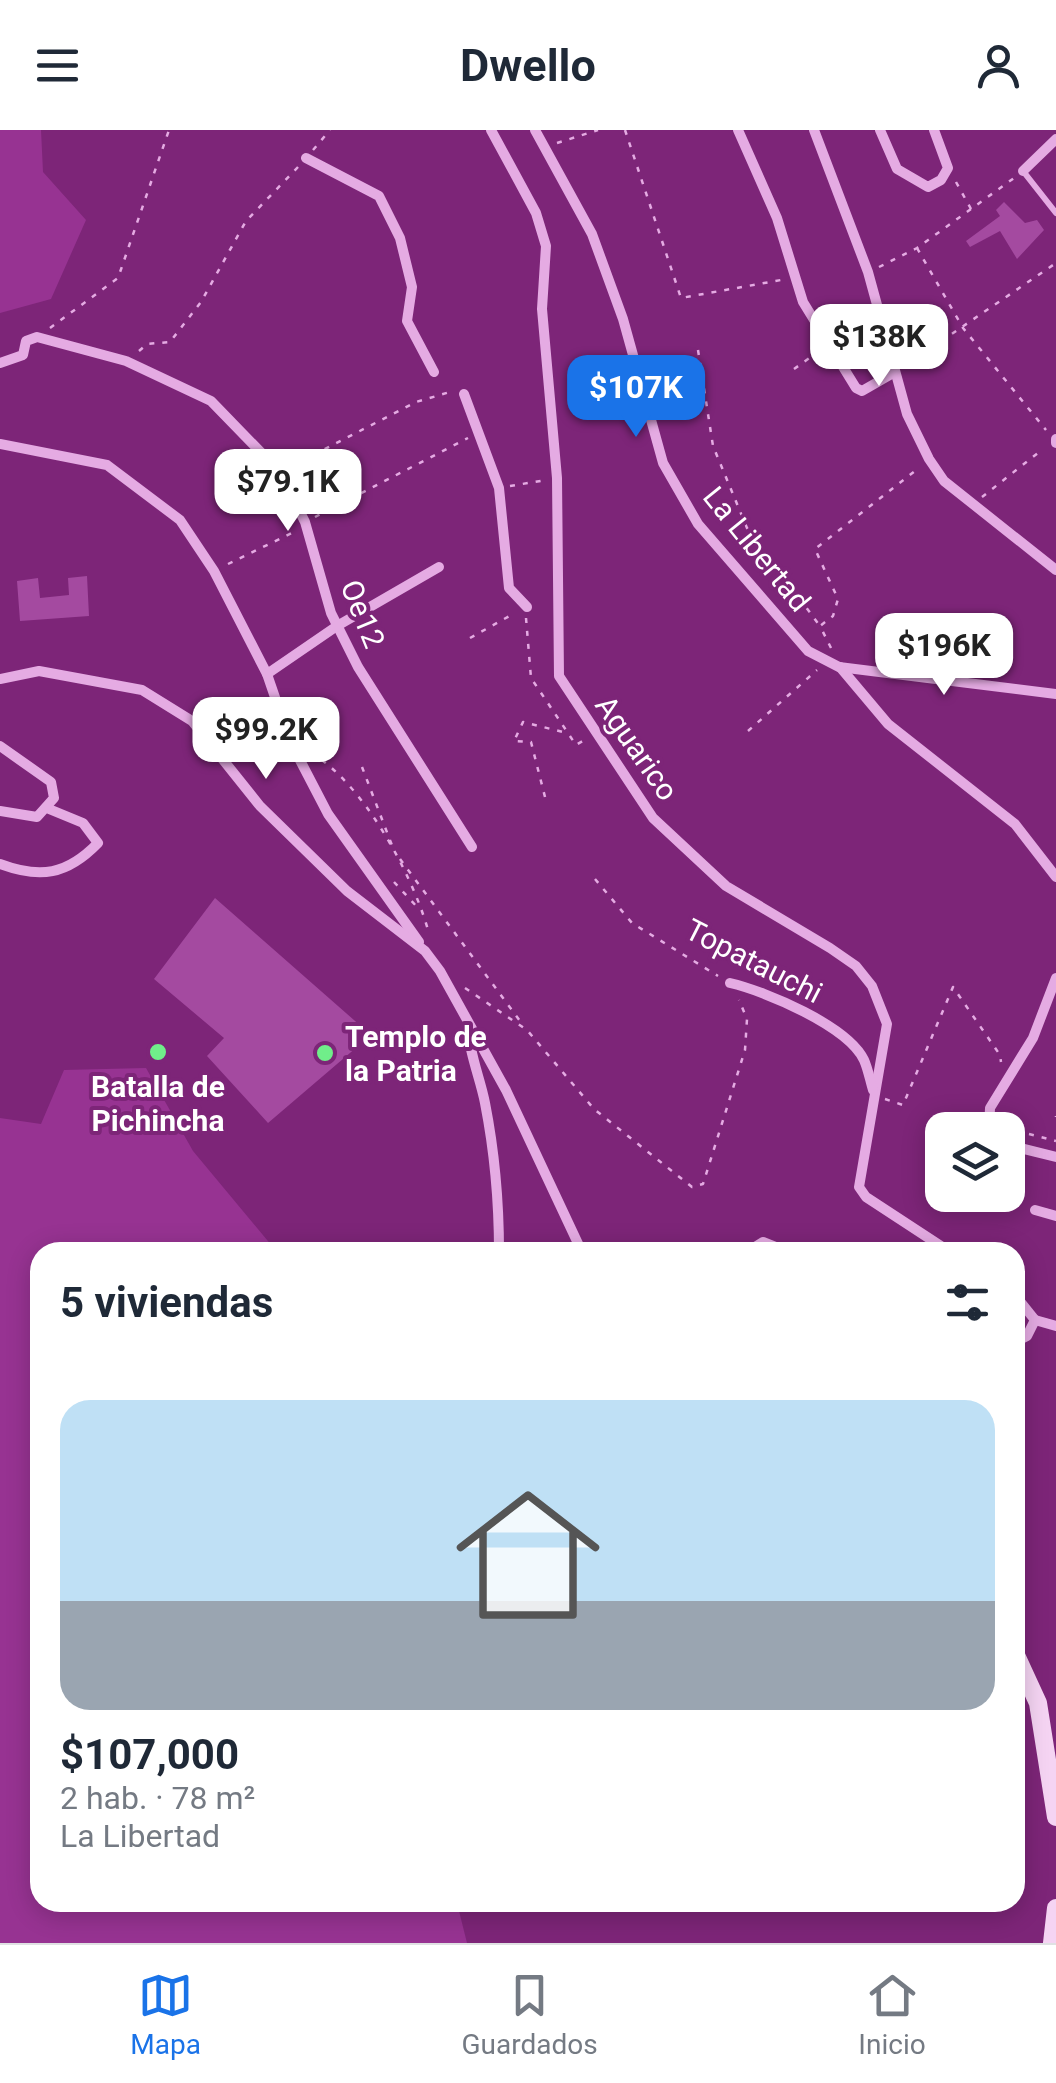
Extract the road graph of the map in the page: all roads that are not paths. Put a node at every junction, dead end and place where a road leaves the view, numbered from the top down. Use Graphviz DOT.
graph roads {
  1 [pos="490,130"];
  2 [pos="534,130"];
  3 [pos="738,130"];
  4 [pos="814,130"];
  5 [pos="880,130"];
  6 [pos="934,130"];
  7 [pos="1056,140"];
  8 [pos="306,158"];
  9 [pos="1023,171"];
  10 [pos="1056,212"];
  11 [pos="2,365"];
  12 [pos="434,372"];
  13 [pos="895,372"];
  14 [pos="464,394"];
  15 [pos="0,444"];
  16 [pos="439,567"];
  17 [pos="1056,570"];
  18 [pos="527,607"];
  19 [pos="337,626"];
  20 [pos="839,666"];
  21 [pos="267,674"];
  22 [pos="0,679"];
  23 [pos="1056,694"];
  24 [pos="0,746"];
  25 [pos="49,809"];
  26 [pos="0,811"];
  27 [pos="472,846"];
  28 [pos="0,864"];
  29 [pos="1056,878"];
  30 [pos="425,951"];
  31 [pos="1056,978"];
  32 [pos="730,983"];
  33 [pos="468,1020"];
  34 [pos="874,1096"];
  35 [pos="990,1112"];
  36 [pos="1025,1149"];
  37 [pos="1056,1157"];
  38 [pos="1035,1210"];
  39 [pos="1056,1216"];
  40 [pos="498,1242"];
  41 [pos="577,1242"];
  42 [pos="935,1242"];
  43 [pos="1025,1308"];
  44 [pos="1035,1320"];
  45 [pos="1056,1326"];
  46 [pos="1025,1337"];
  47 [pos="1025,1675"];
  48 [pos="1056,1817"];
  49 [pos="1056,1908"];
  50 [pos="1052,1943"];
  1 -- 34 [label="street, Aguarico"];
  2 -- 20 [label="street, La Libertad"];
  3 -- 13 [label="street"];
  4 -- 13 [label="street"];
  5 -- 6 [label="street"];
  7 -- 9 [label="street"];
  8 -- 12 [label="street"];
  9 -- 10 [label="lane"];
  11 -- 19 [label="street, Oe12"];
  13 -- 17 [label="street"];
  14 -- 18 [label="street"];
  15 -- 21 [label="street"];
  16 -- 19 [label="street"];
  19 -- 21 [label="street"];
  19 -- 27 [label="street, Oe12"];
  20 -- 23 [label="street, La Libertad"];
  20 -- 29 [label="street"];
  21 -- 30 [label="street"];
  22 -- 30 [label="street"];
  24 -- 25 [label="street"];
  25 -- 26 [label="street"];
  25 -- 28 [label="street"];
  30 -- 33 [label="street"];
  31 -- 35 [label="street"];
  32 -- 34 [label="street, Topatauchi"];
  33 -- 40 [label="street"];
  33 -- 41 [label="street"];
  34 -- 42 [label="street, Aguarico"];
  36 -- 37 [label="street"];
  38 -- 39 [label="street"];
  43 -- 44 [label="street"];
  44 -- 45 [label="street"];
  44 -- 46 [label="street"];
  47 -- 48 [label="street"];
  49 -- 50 [label="street"];
}
